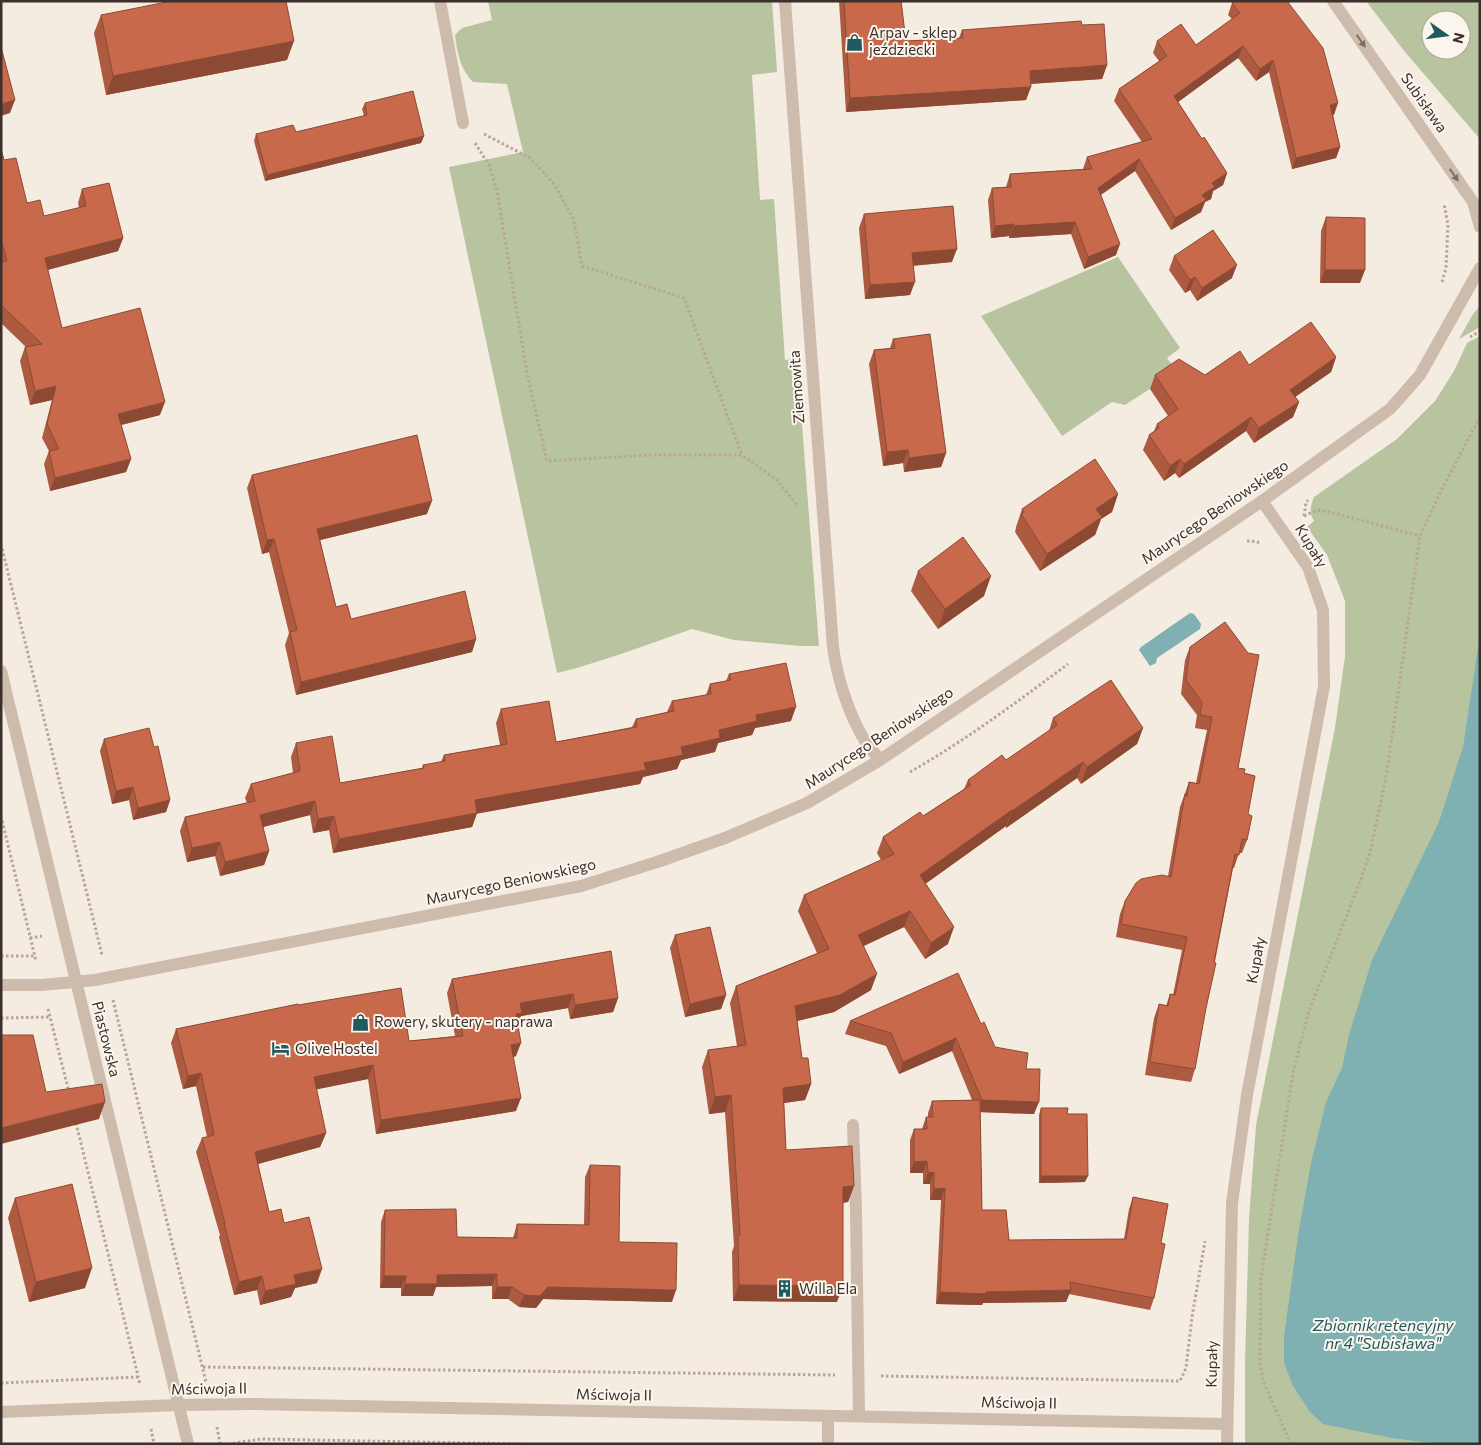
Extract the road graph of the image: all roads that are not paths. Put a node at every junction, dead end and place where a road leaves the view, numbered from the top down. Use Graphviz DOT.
graph roads {
  1 [pos="440,1"];
  2 [pos="785,1"];
  3 [pos="1333,1"];
  4 [pos="464,123"];
  5 [pos="1480,227"];
  6 [pos="1480,268"];
  7 [pos="1262,500"];
  8 [pos="1,671"];
  9 [pos="880,760"];
  10 [pos="76,982"];
  11 [pos="1,985"];
  12 [pos="853,1125"];
  13 [pos="178,1405"];
  14 [pos="1,1412"];
  15 [pos="828,1416"];
  16 [pos="859,1416"];
  17 [pos="1227,1424"];
  18 [pos="188,1444"];
  19 [pos="828,1444"];
  20 [pos="1227,1444"];
  1 -- 4 [label="street"];
  2 -- 9 [label="street, Ziemowita"];
  3 -- 5 [label="street, Subisława, one-way"];
  6 -- 7 [label="street, Maurycego Beniowskiego"];
  7 -- 9 [label="street, Maurycego Beniowskiego"];
  7 -- 17 [label="street, Kupały"];
  8 -- 10 [label="street, Piastowska"];
  9 -- 10 [label="street, Maurycego Beniowskiego"];
  10 -- 11 [label="street, Maurycego Beniowskiego"];
  10 -- 13 [label="street, Piastowska"];
  12 -- 16 [label="street"];
  13 -- 14 [label="street, Mściwoja II"];
  13 -- 15 [label="street, Mściwoja II"];
  13 -- 18 [label="street, Piastowska"];
  15 -- 16 [label="street, Mściwoja II"];
  15 -- 19 [label="street"];
  16 -- 17 [label="street, Mściwoja II"];
  17 -- 20 [label="street, Kupały"];
}
